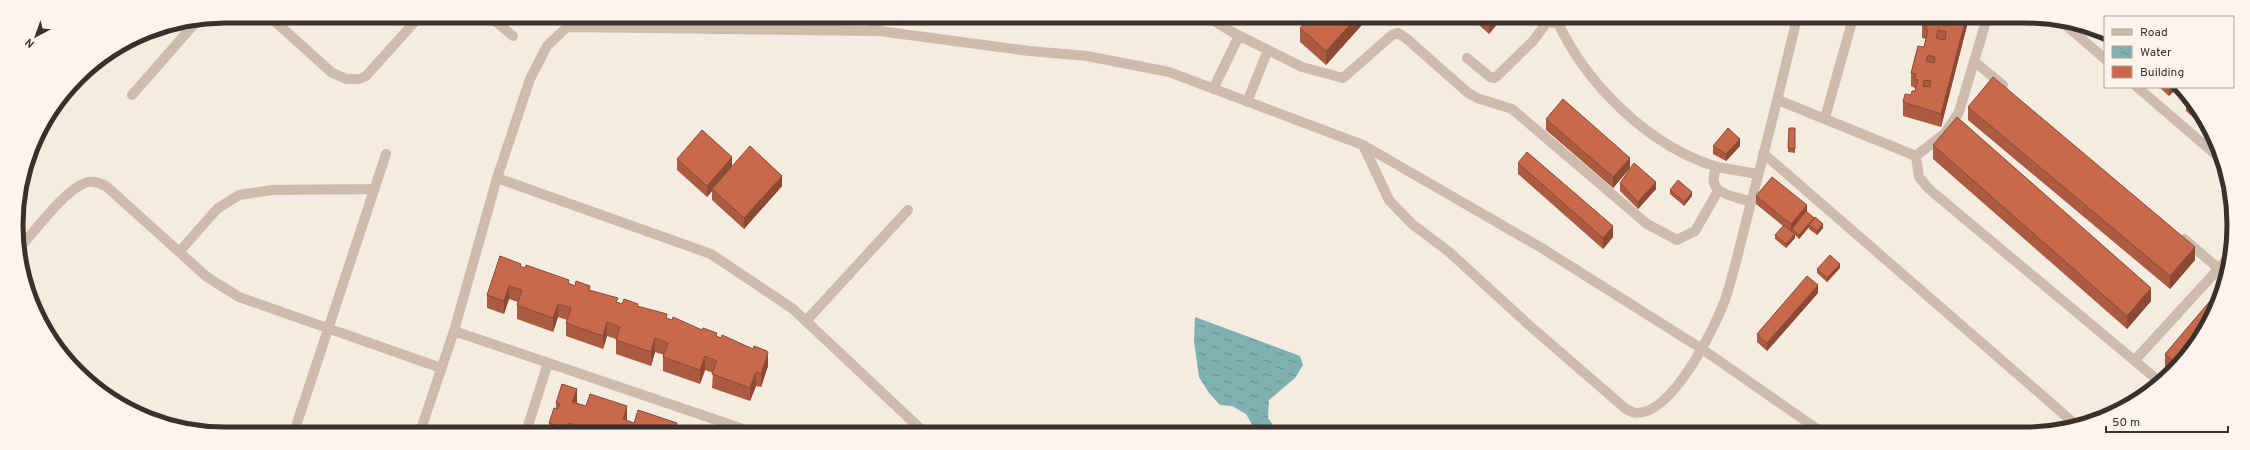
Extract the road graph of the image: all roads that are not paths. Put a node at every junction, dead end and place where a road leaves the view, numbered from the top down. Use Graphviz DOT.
graph roads {
  1 [pos="277,23"];
  2 [pos="414,23"];
  3 [pos="497,23"];
  4 [pos="607,23"];
  5 [pos="874,23"];
  6 [pos="1218,23"];
  7 [pos="1542,23"];
  8 [pos="1563,23"];
  9 [pos="1796,23"];
  10 [pos="1852,23"];
  11 [pos="1986,23"];
  12 [pos="192,26"];
  13 [pos="603,28"];
  14 [pos="2070,28"];
  15 [pos="879,31"];
  16 [pos="513,36"];
  17 [pos="1239,36"];
  18 [pos="1268,50"];
  19 [pos="1467,58"];
  20 [pos="2104,58"];
  21 [pos="1975,62"];
  22 [pos="2139,88"];
  23 [pos="1213,89"];
  24 [pos="2012,93"];
  25 [pos="132,95"];
  26 [pos="1778,100"];
  27 [pos="1247,102"];
  28 [pos="1825,118"];
  29 [pos="1363,145"];
  30 [pos="1763,153"];
  31 [pos="2214,153"];
  32 [pos="386,154"];
  33 [pos="1916,156"];
  34 [pos="1717,167"];
  35 [pos="1758,174"];
  36 [pos="497,178"];
  37 [pos="374,190"];
  38 [pos="1718,191"];
  39 [pos="1751,202"];
  40 [pos="908,210"];
  41 [pos="2176,232"];
  42 [pos="24,243"];
  43 [pos="179,252"];
  44 [pos="2223,263"];
  45 [pos="2218,268"];
  46 [pos="806,321"];
  47 [pos="329,328"];
  48 [pos="454,331"];
  49 [pos="1702,349"];
  50 [pos="2135,360"];
  51 [pos="548,363"];
  52 [pos="441,368"];
  53 [pos="2156,379"];
  54 [pos="2072,421"];
  55 [pos="296,427"];
  56 [pos="422,427"];
  57 [pos="528,427"];
  58 [pos="736,427"];
  59 [pos="919,427"];
  60 [pos="1814,427"];
  1 -- 2 [label="street"];
  3 -- 16 [label="street"];
  4 -- 13 [label="street"];
  5 -- 15 [label="street"];
  6 -- 17 [label="street"];
  7 -- 19 [label="street"];
  8 -- 34 [label="street"];
  9 -- 26 [label="street"];
  10 -- 28 [label="street"];
  11 -- 21 [label="street"];
  12 -- 25 [label="street"];
  13 -- 15 [label="street"];
  13 -- 36 [label="street"];
  14 -- 20 [label="street"];
  15 -- 23 [label="street"];
  17 -- 18 [label="street"];
  17 -- 23 [label="street"];
  18 -- 27 [label="street"];
  18 -- 38 [label="street"];
  21 -- 24 [label="street"];
  21 -- 33 [label="street"];
  22 -- 31 [label="street"];
  23 -- 27 [label="street"];
  26 -- 28 [label="street"];
  26 -- 30 [label="street"];
  27 -- 29 [label="street"];
  28 -- 33 [label="street"];
  29 -- 49 [label="street"];
  29 -- 49 [label="street"];
  30 -- 35 [label="street"];
  30 -- 54 [label="street"];
  32 -- 37 [label="street"];
  33 -- 50 [label="street"];
  34 -- 35 [label="street"];
  34 -- 38 [label="street"];
  35 -- 39 [label="street"];
  36 -- 46 [label="street"];
  36 -- 48 [label="street"];
  37 -- 43 [label="street"];
  37 -- 47 [label="street"];
  38 -- 39 [label="street"];
  39 -- 49 [label="street"];
  40 -- 46 [label="street"];
  41 -- 45 [label="street"];
  42 -- 43 [label="street"];
  43 -- 47 [label="street"];
  44 -- 45 [label="street"];
  45 -- 50 [label="street"];
  46 -- 59 [label="street"];
  47 -- 52 [label="street"];
  47 -- 55 [label="street"];
  48 -- 51 [label="street"];
  48 -- 52 [label="street"];
  49 -- 60 [label="street"];
  50 -- 53 [label="street"];
  51 -- 57 [label="street"];
  51 -- 58 [label="street"];
  52 -- 56 [label="street"];
}
